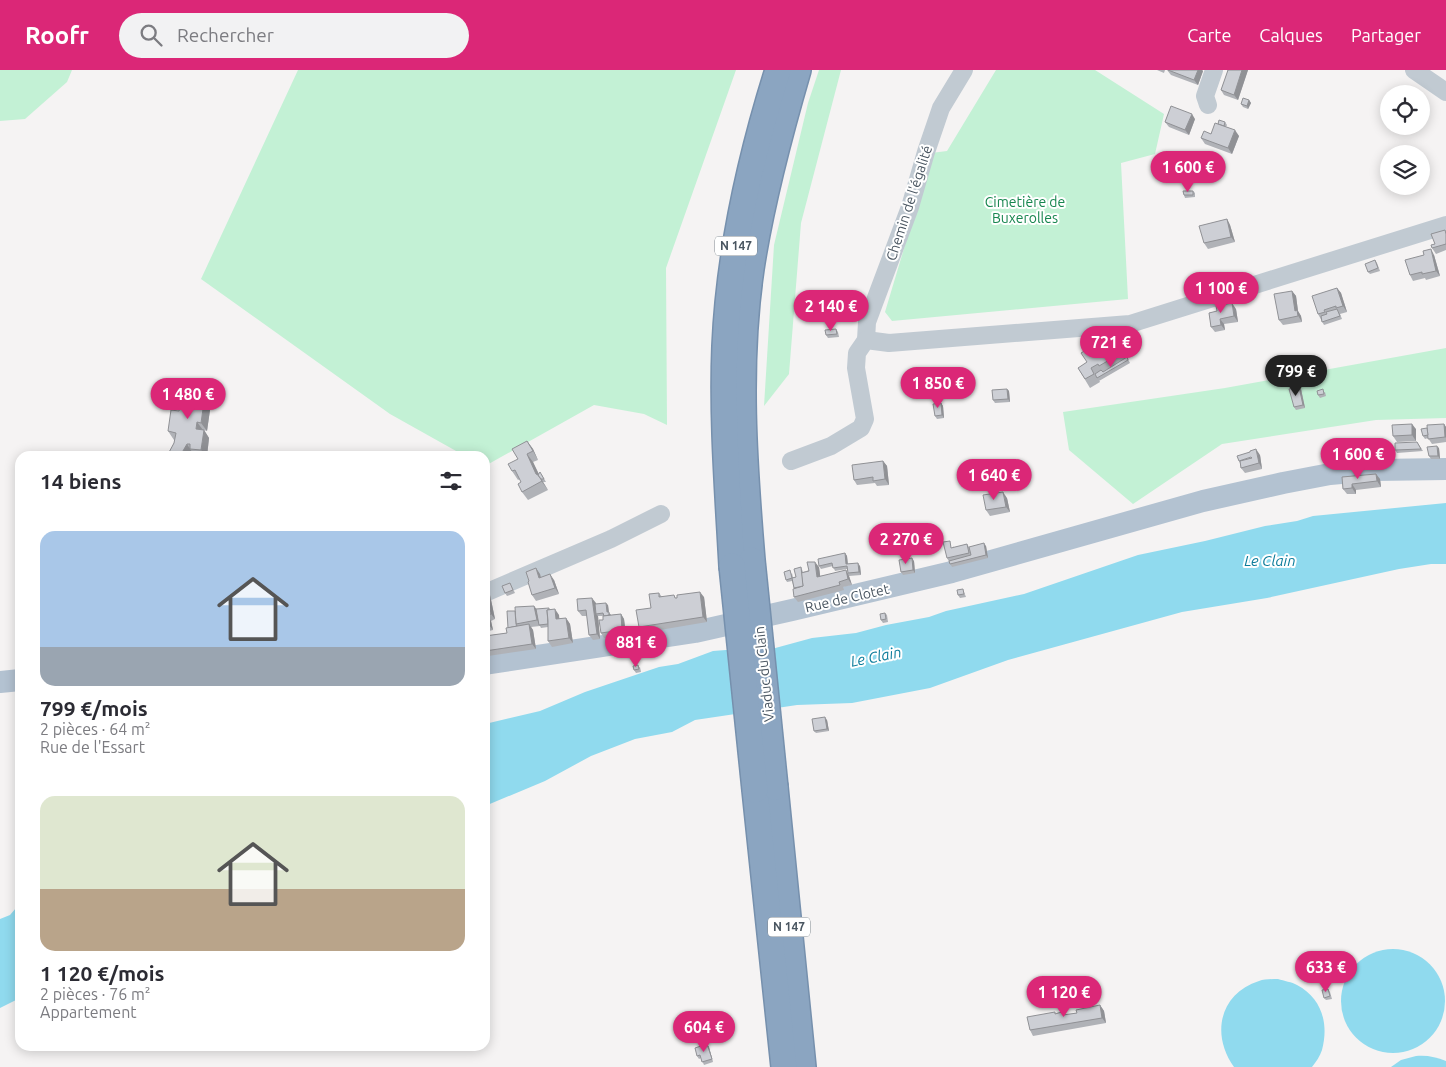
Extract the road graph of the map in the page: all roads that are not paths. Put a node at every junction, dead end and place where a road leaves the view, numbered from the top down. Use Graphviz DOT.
graph roads {
  1 [pos="778,70"];
  2 [pos="798,70"];
  3 [pos="964,70"];
  4 [pos="1214,70"];
  5 [pos="1414,70"];
  6 [pos="1446,92"];
  7 [pos="1208,105"];
  8 [pos="1446,225"];
  9 [pos="866,340"];
  10 [pos="791,461"];
  11 [pos="1446,469"];
  12 [pos="662,514"];
  13 [pos="742,563"];
  14 [pos="490,591"];
  15 [pos="490,663"];
  16 [pos="15,680"];
  17 [pos="0,682"];
  18 [pos="765,789"];
  19 [pos="784,1067"];
  20 [pos="803,1067"];
  1 -- 13 [label="highway, N 147"];
  2 -- 13 [label="highway, N 147"];
  3 -- 9 [label="street, Chemin de l'égalité"];
  4 -- 7 [label="street"];
  5 -- 6 [label="street"];
  8 -- 9 [label="street"];
  9 -- 10 [label="street, Chemin de l'égalité"];
  11 -- 15 [label="main road, Rue de Clotet"];
  12 -- 14 [label="street"];
  13 -- 18 [label="highway, Viaduc du Clain / N 147, bridge"];
  16 -- 17 [label="main road"];
  18 -- 19 [label="highway, N 147"];
  18 -- 20 [label="highway, N 147"];
}
